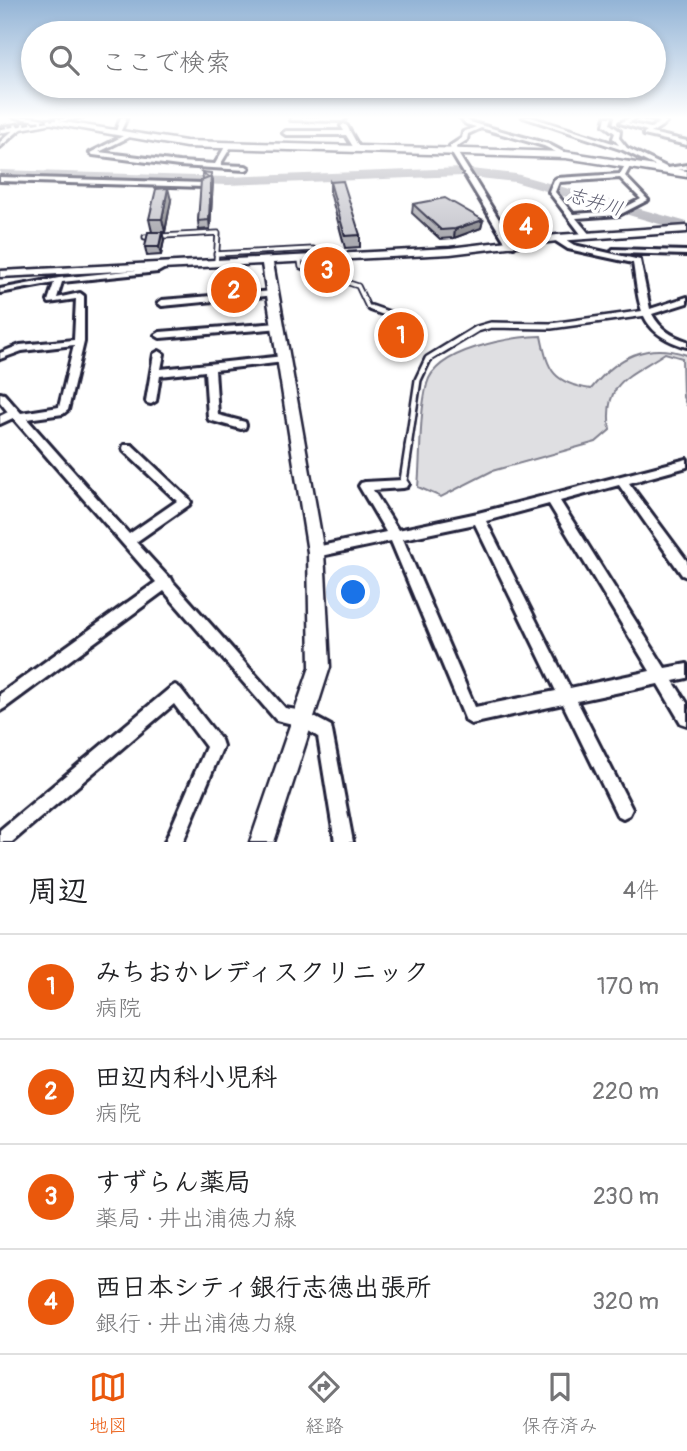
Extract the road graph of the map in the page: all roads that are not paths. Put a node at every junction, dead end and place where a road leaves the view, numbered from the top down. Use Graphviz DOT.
graph roads {
  1 [pos="122,156"];
  2 [pos="222,156"];
  3 [pos="457,156"];
  4 [pos="576,156"];
  5 [pos="640,156"];
  6 [pos="629,163"];
  7 [pos="216,167"];
  8 [pos="687,167"];
  9 [pos="246,169"];
  10 [pos="667,170"];
  11 [pos="687,174"];
  12 [pos="622,176"];
  13 [pos="0,179"];
  14 [pos="205,185"];
  15 [pos="572,216"];
  16 [pos="687,229"];
  17 [pos="587,236"];
  18 [pos="145,237"];
  19 [pos="557,238"];
  20 [pos="511,245"];
  21 [pos="313,249"];
  22 [pos="687,253"];
  23 [pos="605,254"];
  24 [pos="216,259"];
  25 [pos="300,259"];
  26 [pos="267,261"];
  27 [pos="163,267"];
  28 [pos="0,275"];
  29 [pos="59,280"];
  30 [pos="0,291"];
  31 [pos="273,293"];
  32 [pos="687,300"];
  33 [pos="162,303"];
  34 [pos="646,313"];
  35 [pos="385,323"];
  36 [pos="278,326"];
  37 [pos="160,335"];
  38 [pos="79,342"];
  39 [pos="687,344"];
  40 [pos="159,354"];
  41 [pos="0,356"];
  42 [pos="284,359"];
  43 [pos="210,367"];
  44 [pos="156,373"];
  45 [pos="0,396"];
  46 [pos="150,401"];
  47 [pos="17,415"];
  48 [pos="0,420"];
  49 [pos="241,425"];
  50 [pos="128,448"];
  51 [pos="687,463"];
  52 [pos="622,481"];
  53 [pos="403,484"];
  54 [pos="552,499"];
  55 [pos="478,518"];
  56 [pos="395,536"];
  57 [pos="128,541"];
  58 [pos="316,552"];
  59 [pos="687,571"];
  60 [pos="166,582"];
  61 [pos="687,671"];
  62 [pos="663,677"];
  63 [pos="566,698"];
  64 [pos="0,703"];
  65 [pos="687,718"];
  66 [pos="303,719"];
  67 [pos="623,809"];
  68 [pos="0,841"];
  69 [pos="174,842"];
  70 [pos="262,842"];
  71 [pos="344,842"];
  1 -- 7 [label="street"];
  2 -- 7 [label="street"];
  3 -- 20 [label="street"];
  4 -- 6 [label="main road"];
  5 -- 10 [label="street"];
  6 -- 10 [label="main road"];
  6 -- 12 [label="street"];
  7 -- 9 [label="street"];
  8 -- 10 [label="street"];
  10 -- 11 [label="main road"];
  12 -- 15 [label="street"];
  12 -- 15 [label="street"];
  13 -- 14 [label="street"];
  15 -- 17 [label="street"];
  16 -- 17 [label="street"];
  17 -- 19 [label="street"];
  18 -- 24 [label="lane"];
  19 -- 20 [label="street"];
  19 -- 23 [label="street"];
  20 -- 25 [label="street"];
  21 -- 24 [label="lane"];
  22 -- 23 [label="street"];
  23 -- 34 [label="street"];
  24 -- 26 [label="street"];
  24 -- 27 [label="street"];
  25 -- 26 [label="street"];
  25 -- 35 [label="lane"];
  26 -- 31 [label="street"];
  27 -- 28 [label="street"];
  27 -- 29 [label="street"];
  29 -- 30 [label="street"];
  29 -- 38 [label="street"];
  31 -- 33 [label="street"];
  31 -- 36 [label="street"];
  32 -- 34 [label="street"];
  34 -- 39 [label="street"];
  34 -- 53 [label="lane"];
  36 -- 37 [label="street"];
  36 -- 42 [label="street"];
  38 -- 41 [label="street"];
  38 -- 47 [label="street"];
  40 -- 44 [label="street"];
  42 -- 43 [label="street"];
  42 -- 58 [label="street"];
  43 -- 44 [label="street"];
  43 -- 49 [label="street"];
  44 -- 46 [label="street"];
  45 -- 47 [label="street"];
  47 -- 48 [label="street"];
  47 -- 57 [label="street"];
  50 -- 57 [label="street"];
  51 -- 52 [label="street"];
  52 -- 54 [label="street"];
  52 -- 59 [label="street"];
  53 -- 56 [label="street"];
  54 -- 55 [label="street"];
  54 -- 62 [label="street"];
  55 -- 56 [label="street"];
  55 -- 63 [label="street"];
  56 -- 58 [label="street"];
  56 -- 63 [label="street"];
  57 -- 60 [label="street"];
  58 -- 66 [label="street"];
  60 -- 64 [label="street"];
  60 -- 66 [label="street"];
  61 -- 62 [label="street"];
  62 -- 63 [label="street"];
  62 -- 65 [label="street"];
  63 -- 67 [label="street"];
  66 -- 70 [label="street"];
  66 -- 71 [label="street"];
  68 -- 69 [label="street"];
}
